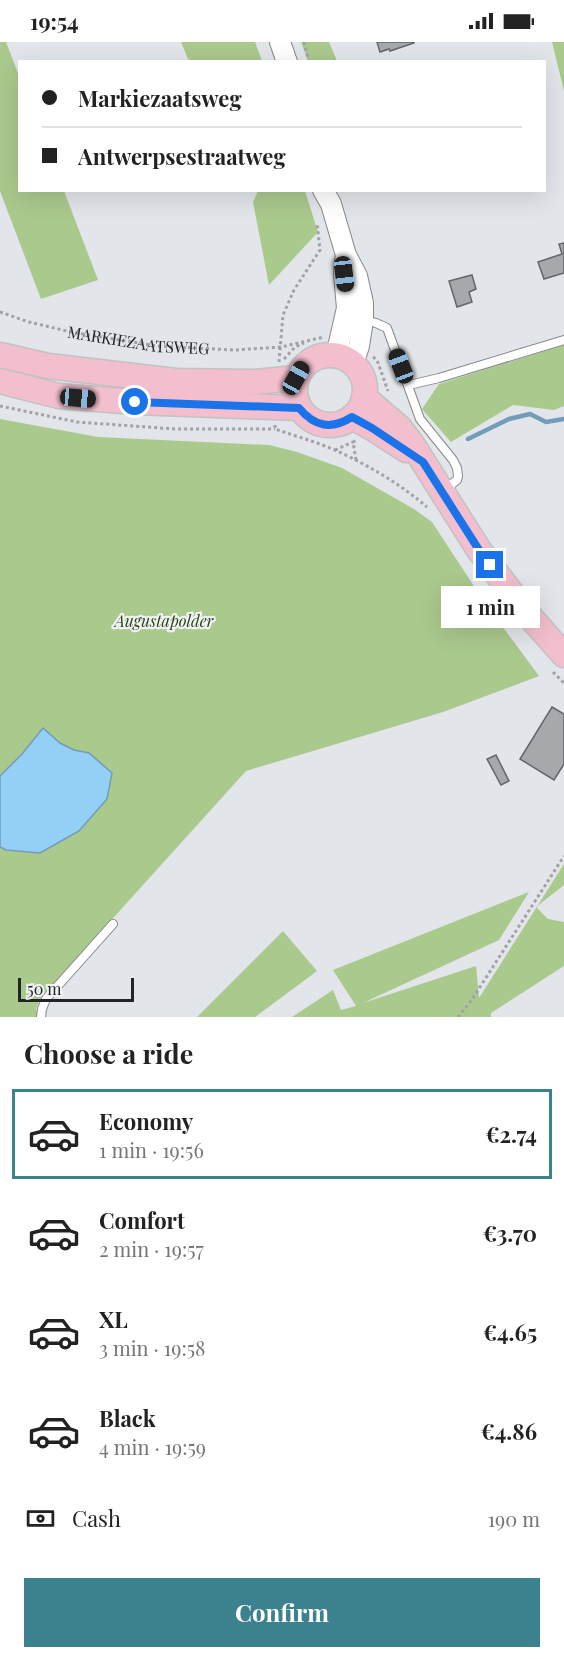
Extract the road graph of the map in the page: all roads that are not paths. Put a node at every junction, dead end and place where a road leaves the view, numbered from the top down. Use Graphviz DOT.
graph roads {
  1 [pos="280,42"];
  2 [pos="286,60"];
  3 [pos="329,195"];
  4 [pos="346,255"];
  5 [pos="363,320"];
  6 [pos="564,340"];
  7 [pos="0,355"];
  8 [pos="345,360"];
  9 [pos="288,372"];
  10 [pos="0,381"];
  11 [pos="409,385"];
  12 [pos="358,407"];
  13 [pos="299,408"];
  14 [pos="442,492"];
  15 [pos="564,655"];
  16 [pos="113,924"];
  17 [pos="41,1017"];
  1 -- 2 [label="street"];
  3 -- 4 [label="street"];
  4 -- 5 [label="street"];
  4 -- 8 [label="street"];
  5 -- 8 [label="street"];
  5 -- 11 [label="lane"];
  6 -- 11 [label="lane"];
  7 -- 9 [label="main road, MARKIEZAATSWEG"];
  8 -- 9 [label="main road"];
  8 -- 12 [label="main road"];
  9 -- 13 [label="main road"];
  10 -- 13 [label="main road"];
  11 -- 14 [label="lane"];
  12 -- 13 [label="main road"];
  12 -- 14 [label="main road"];
  14 -- 15 [label="main road"];
  16 -- 17 [label="lane"];
}
